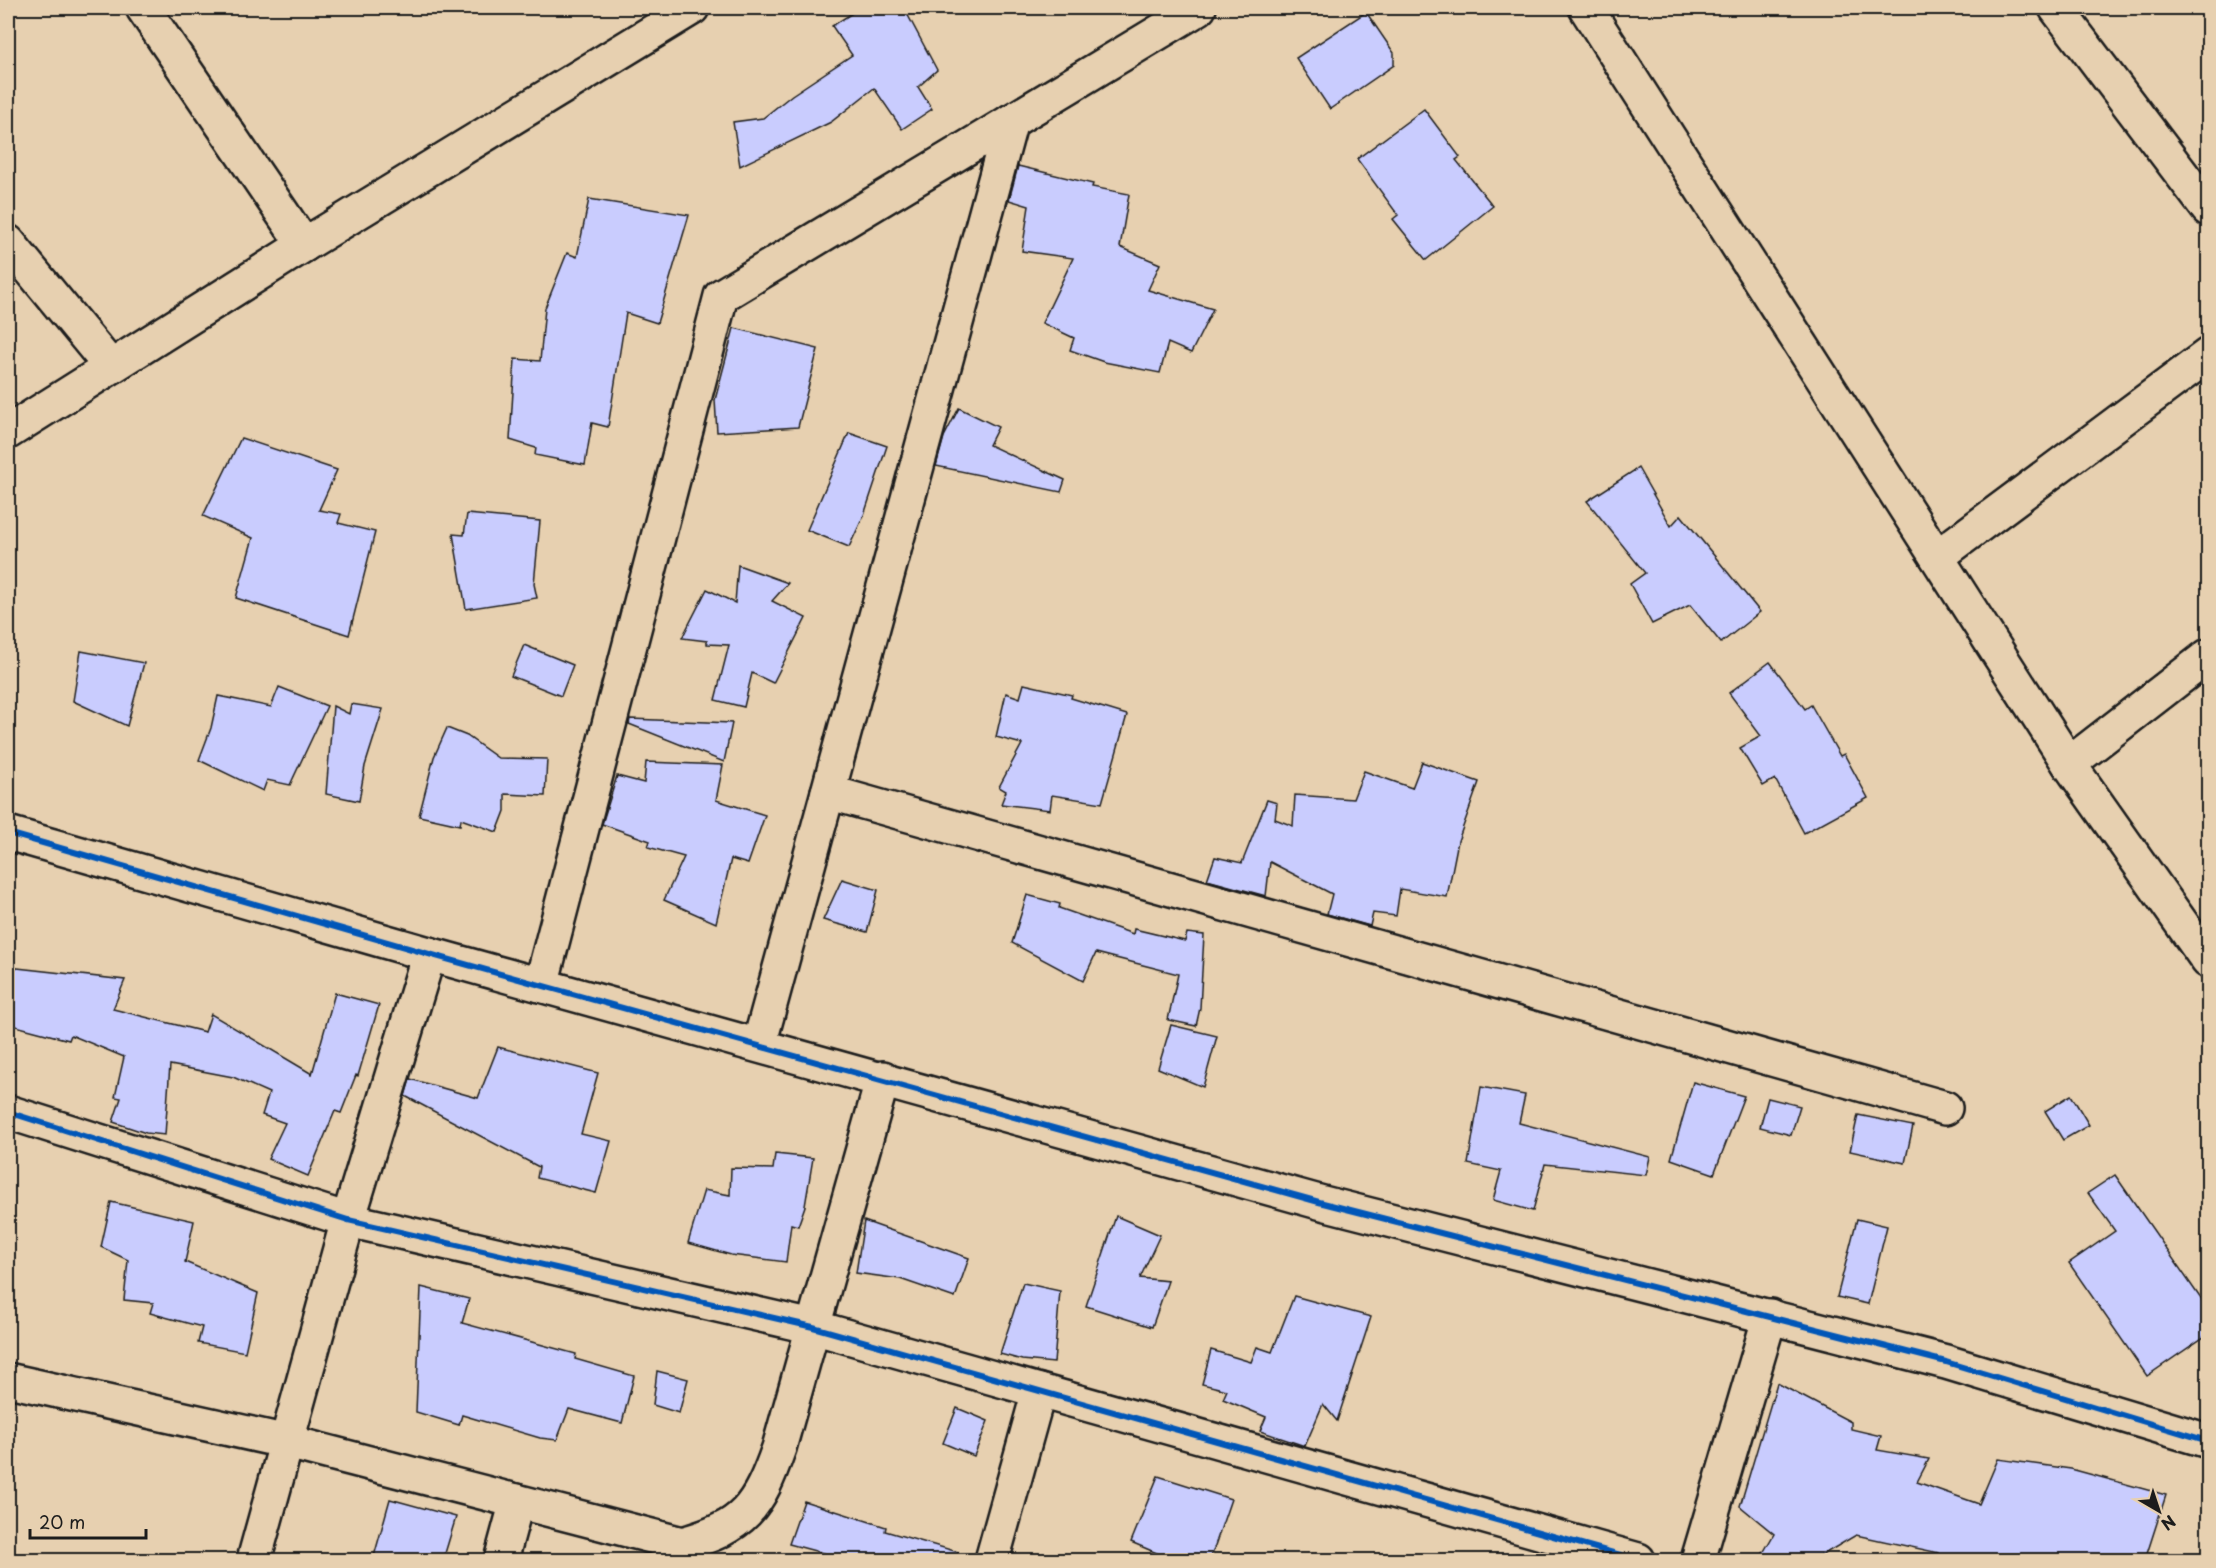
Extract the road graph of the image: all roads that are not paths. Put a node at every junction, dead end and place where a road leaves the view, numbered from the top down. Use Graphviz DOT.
graph roads {
  1 [pos="692,8"];
  2 [pos="1199,8"];
  3 [pos="1586,8"];
  4 [pos="2056,8"];
  5 [pos="160,13"];
  6 [pos="1011,121"];
  7 [pos="2208,209"];
  8 [pos="8,242"];
  9 [pos="304,244"];
  10 [pos="2208,355"];
  11 [pos="110,366"];
  12 [pos="8,432"];
  13 [pos="1937,557"];
  14 [pos="2208,656"];
  15 [pos="2069,764"];
  16 [pos="828,792"];
  17 [pos="8,832"];
  18 [pos="429,954"];
  19 [pos="2208,961"];
  20 [pos="541,985"];
  21 [pos="759,1045"];
  22 [pos="883,1078"];
  23 [pos="1945,1108"];
  24 [pos="8,1112"];
  25 [pos="348,1220"];
  26 [pos="1770,1316"];
  27 [pos="813,1327"];
  28 [pos="8,1380"];
  29 [pos="1039,1391"];
  30 [pos="2208,1441"];
  31 [pos="288,1443"];
  32 [pos="517,1501"];
  33 [pos="254,1560"];
  34 [pos="501,1560"];
  35 [pos="992,1560"];
  36 [pos="1638,1560"];
  37 [pos="1698,1560"];
  1 -- 9 [label="street"];
  2 -- 6 [label="street"];
  3 -- 13 [label="street"];
  4 -- 7 [label="street"];
  5 -- 9 [label="street"];
  6 -- 16 [label="street"];
  6 -- 20 [label="street"];
  8 -- 11 [label="street"];
  9 -- 11 [label="street"];
  10 -- 13 [label="street"];
  11 -- 12 [label="street"];
  13 -- 15 [label="street"];
  14 -- 15 [label="street"];
  15 -- 19 [label="street"];
  16 -- 21 [label="street"];
  16 -- 23 [label="street"];
  17 -- 18 [label="street"];
  18 -- 20 [label="street"];
  18 -- 25 [label="street"];
  20 -- 21 [label="street"];
  21 -- 22 [label="street"];
  22 -- 26 [label="street"];
  22 -- 27 [label="street"];
  24 -- 25 [label="street"];
  25 -- 27 [label="street"];
  25 -- 31 [label="street"];
  26 -- 30 [label="street"];
  26 -- 37 [label="street"];
  27 -- 29 [label="street"];
  27 -- 32 [label="street"];
  28 -- 31 [label="street"];
  29 -- 35 [label="street"];
  29 -- 36 [label="street"];
  31 -- 32 [label="street"];
  31 -- 33 [label="street"];
  32 -- 34 [label="street"];
}
